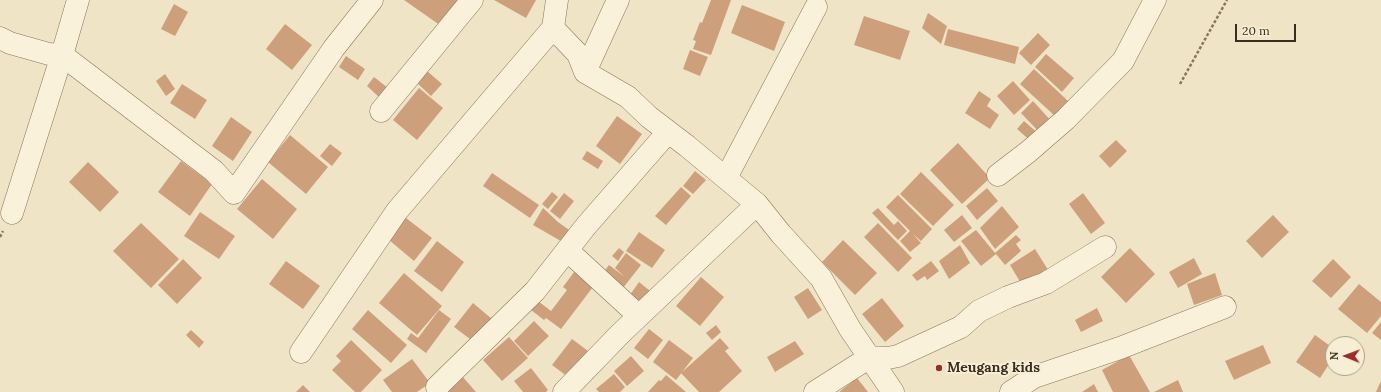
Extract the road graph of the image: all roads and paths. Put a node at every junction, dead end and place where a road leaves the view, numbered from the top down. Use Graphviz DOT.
graph roads {
  1 [pos="78,0"];
  2 [pos="372,0"];
  3 [pos="472,0"];
  4 [pos="557,0"];
  5 [pos="618,0"];
  6 [pos="1155,0"];
  7 [pos="1227,0"];
  8 [pos="816,8"];
  9 [pos="553,28"];
  10 [pos="0,38"];
  11 [pos="62,55"];
  12 [pos="585,72"];
  13 [pos="1180,84"];
  14 [pos="381,110"];
  15 [pos="668,132"];
  16 [pos="998,175"];
  17 [pos="726,178"];
  18 [pos="757,204"];
  19 [pos="12,213"];
  20 [pos="1105,247"];
  21 [pos="567,250"];
  22 [pos="1225,307"];
  23 [pos="639,316"];
  24 [pos="301,352"];
  25 [pos="870,357"];
  26 [pos="437,387"];
  27 [pos="564,392"];
  28 [pos="815,392"];
  29 [pos="893,392"];
  30 [pos="1011,392"];
  1 -- 11 [label="street"];
  2 -- 11 [label="street"];
  3 -- 14 [label="street"];
  4 -- 9 [label="street"];
  5 -- 12 [label="street"];
  6 -- 16 [label="street"];
  7 -- 13 [label="path"];
  8 -- 17 [label="street"];
  9 -- 12 [label="street"];
  9 -- 24 [label="street"];
  10 -- 11 [label="street"];
  11 -- 19 [label="street"];
  12 -- 15 [label="street"];
  15 -- 17 [label="street"];
  15 -- 21 [label="street"];
  17 -- 18 [label="street"];
  18 -- 23 [label="street"];
  18 -- 25 [label="street"];
  20 -- 25 [label="street"];
  21 -- 23 [label="street"];
  21 -- 26 [label="street"];
  22 -- 30 [label="street"];
  23 -- 27 [label="street"];
  25 -- 28 [label="street"];
  25 -- 29 [label="street"];
}
